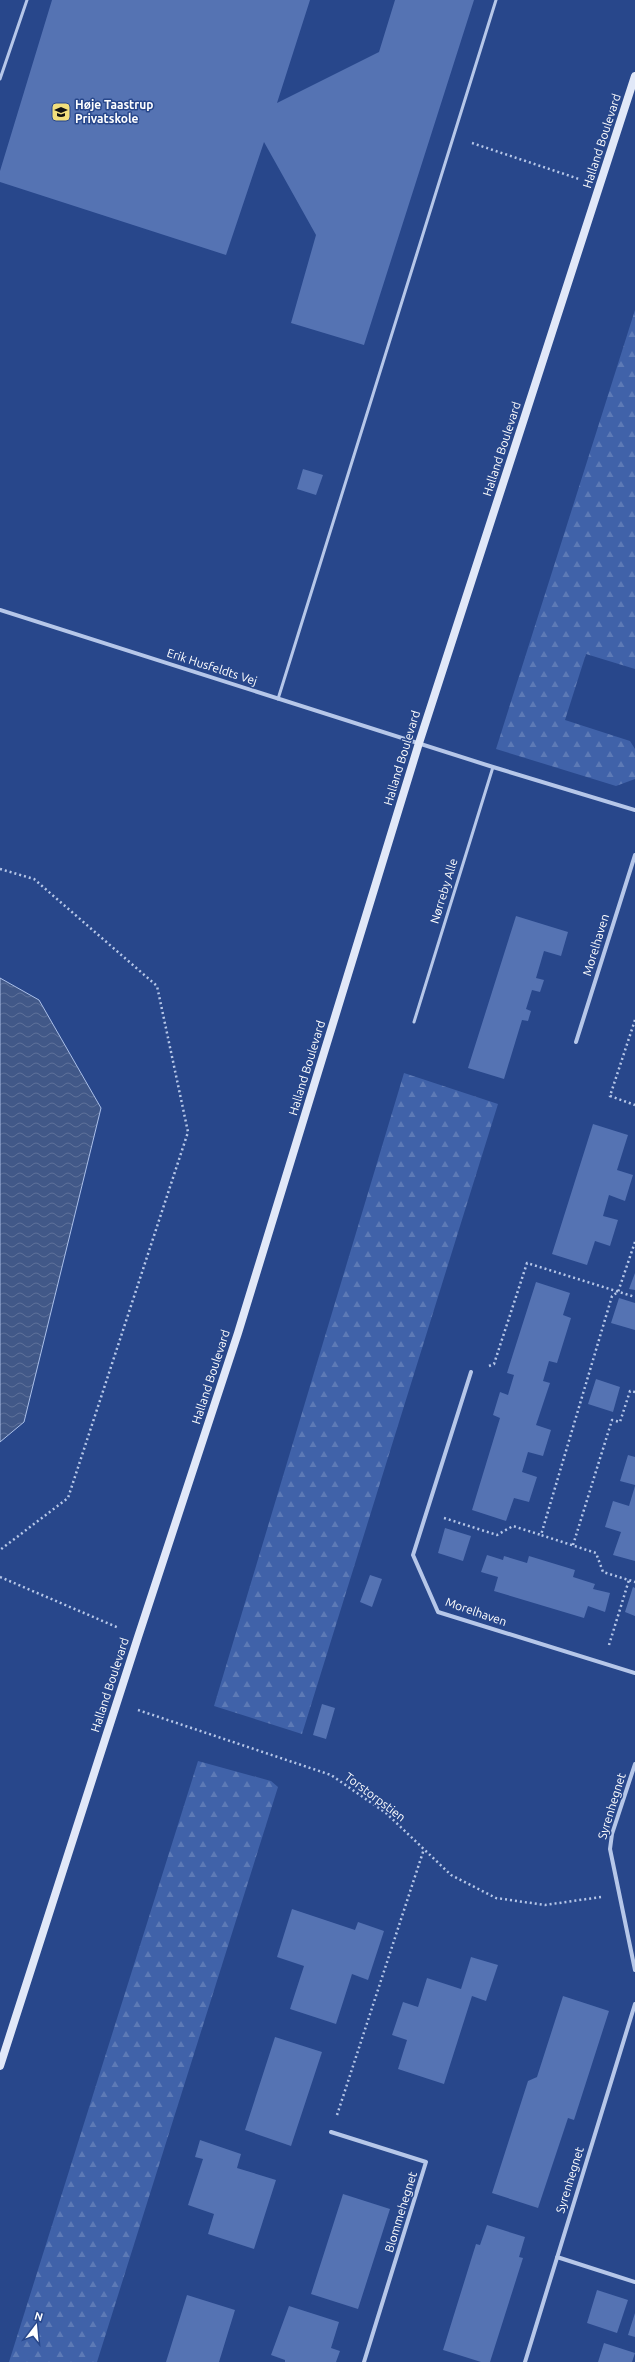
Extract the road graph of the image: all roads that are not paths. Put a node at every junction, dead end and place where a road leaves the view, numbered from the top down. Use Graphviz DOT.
graph roads {
  1 [pos="27,0"];
  2 [pos="496,0"];
  3 [pos="635,76"];
  4 [pos="0,78"];
  5 [pos="0,610"];
  6 [pos="278,699"];
  7 [pos="419,743"];
  8 [pos="493,767"];
  9 [pos="635,810"];
  10 [pos="635,855"];
  11 [pos="414,1022"];
  12 [pos="576,1042"];
  13 [pos="471,1372"];
  14 [pos="635,1673"];
  15 [pos="635,1764"];
  16 [pos="635,1970"];
  17 [pos="635,2004"];
  18 [pos="0,2066"];
  19 [pos="331,2132"];
  20 [pos="557,2257"];
  21 [pos="635,2282"];
  22 [pos="364,2362"];
  23 [pos="525,2362"];
  1 -- 4 [label="lane"];
  2 -- 6 [label="lane"];
  3 -- 7 [label="street, Halland Boulevard"];
  5 -- 6 [label="street, Erik Husfeldts Vej"];
  6 -- 7 [label="street, Erik Husfeldts Vej"];
  7 -- 8 [label="street"];
  7 -- 18 [label="street, Halland Boulevard"];
  8 -- 9 [label="street"];
  8 -- 11 [label="lane, Nørreby Alle"];
  10 -- 12 [label="street, Morelhaven"];
  13 -- 14 [label="street, Morelhaven"];
  15 -- 16 [label="street, Syrenhegnet"];
  17 -- 20 [label="street, Syrenhegnet"];
  19 -- 22 [label="street, Blommehegnet"];
  20 -- 21 [label="street"];
  20 -- 23 [label="street, Syrenhegnet"];
}
